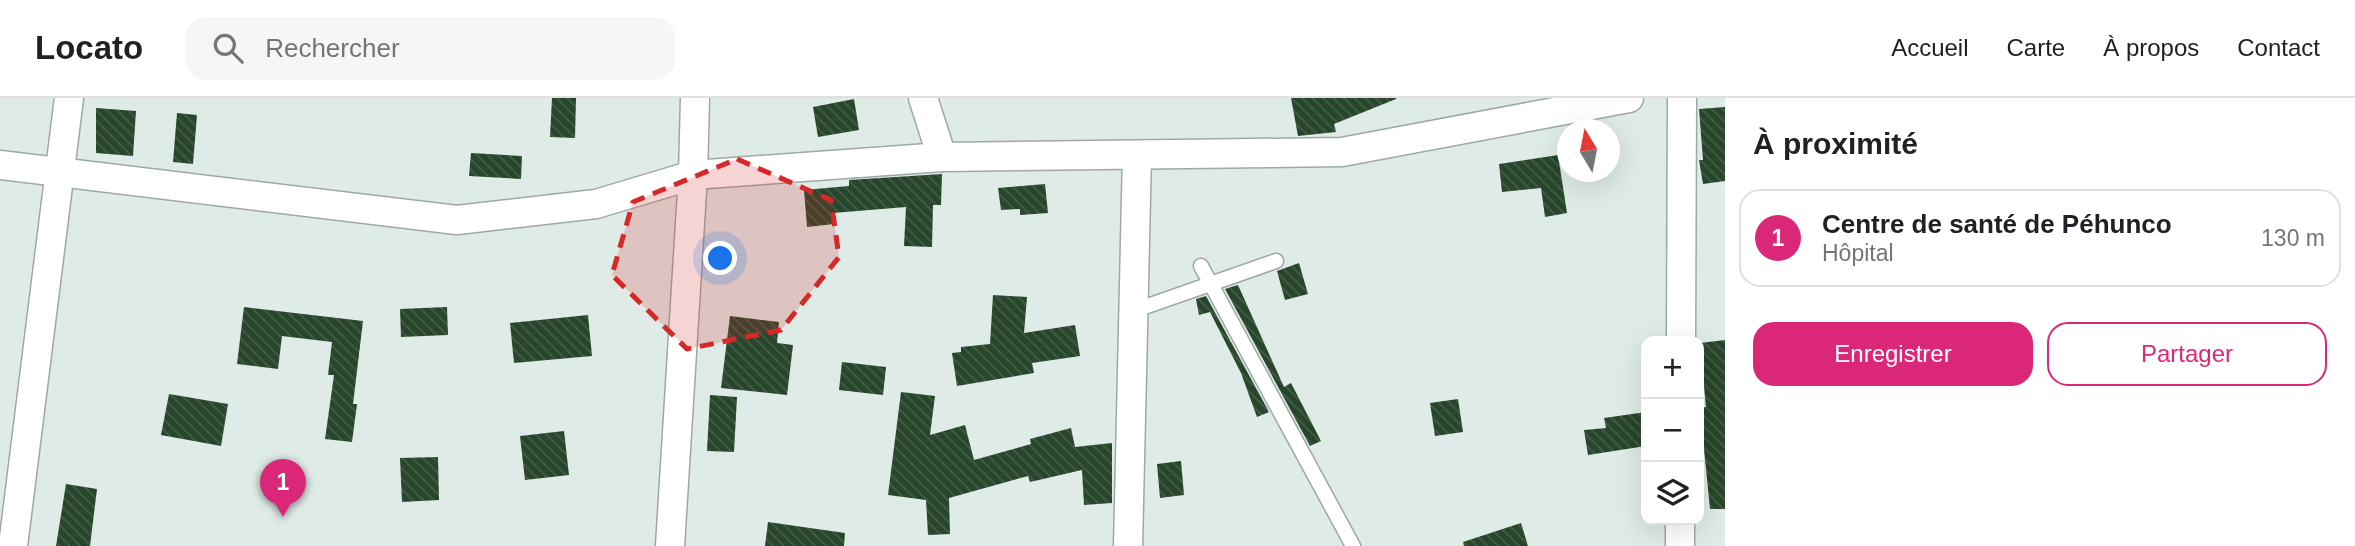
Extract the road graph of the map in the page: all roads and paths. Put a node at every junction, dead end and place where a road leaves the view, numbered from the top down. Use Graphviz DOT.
graph roads {
  1 [pos="69,98"];
  2 [pos="695,98"];
  3 [pos="923,98"];
  4 [pos="1629,98"];
  5 [pos="1682,98"];
  6 [pos="1137,155"];
  7 [pos="942,157"];
  8 [pos="0,165"];
  9 [pos="61,172"];
  10 [pos="693,175"];
  11 [pos="1276,261"];
  12 [pos="1201,266"];
  13 [pos="1212,284"];
  14 [pos="1133,311"];
  15 [pos="1681,336"];
  16 [pos="1680,525"];
  17 [pos="13,546"];
  18 [pos="670,546"];
  19 [pos="1128,546"];
  20 [pos="1353,546"];
  21 [pos="1680,546"];
  1 -- 9 [label="street"];
  2 -- 10 [label="street"];
  3 -- 7 [label="street"];
  4 -- 6 [label="street"];
  5 -- 15 [label="street"];
  6 -- 7 [label="street"];
  6 -- 14 [label="street"];
  7 -- 10 [label="street"];
  8 -- 9 [label="street"];
  9 -- 10 [label="street"];
  9 -- 17 [label="street"];
  10 -- 18 [label="street"];
  11 -- 13 [label="lane"];
  12 -- 13 [label="lane"];
  13 -- 14 [label="lane"];
  13 -- 20 [label="lane"];
  14 -- 19 [label="street"];
  16 -- 21 [label="street"];
}
